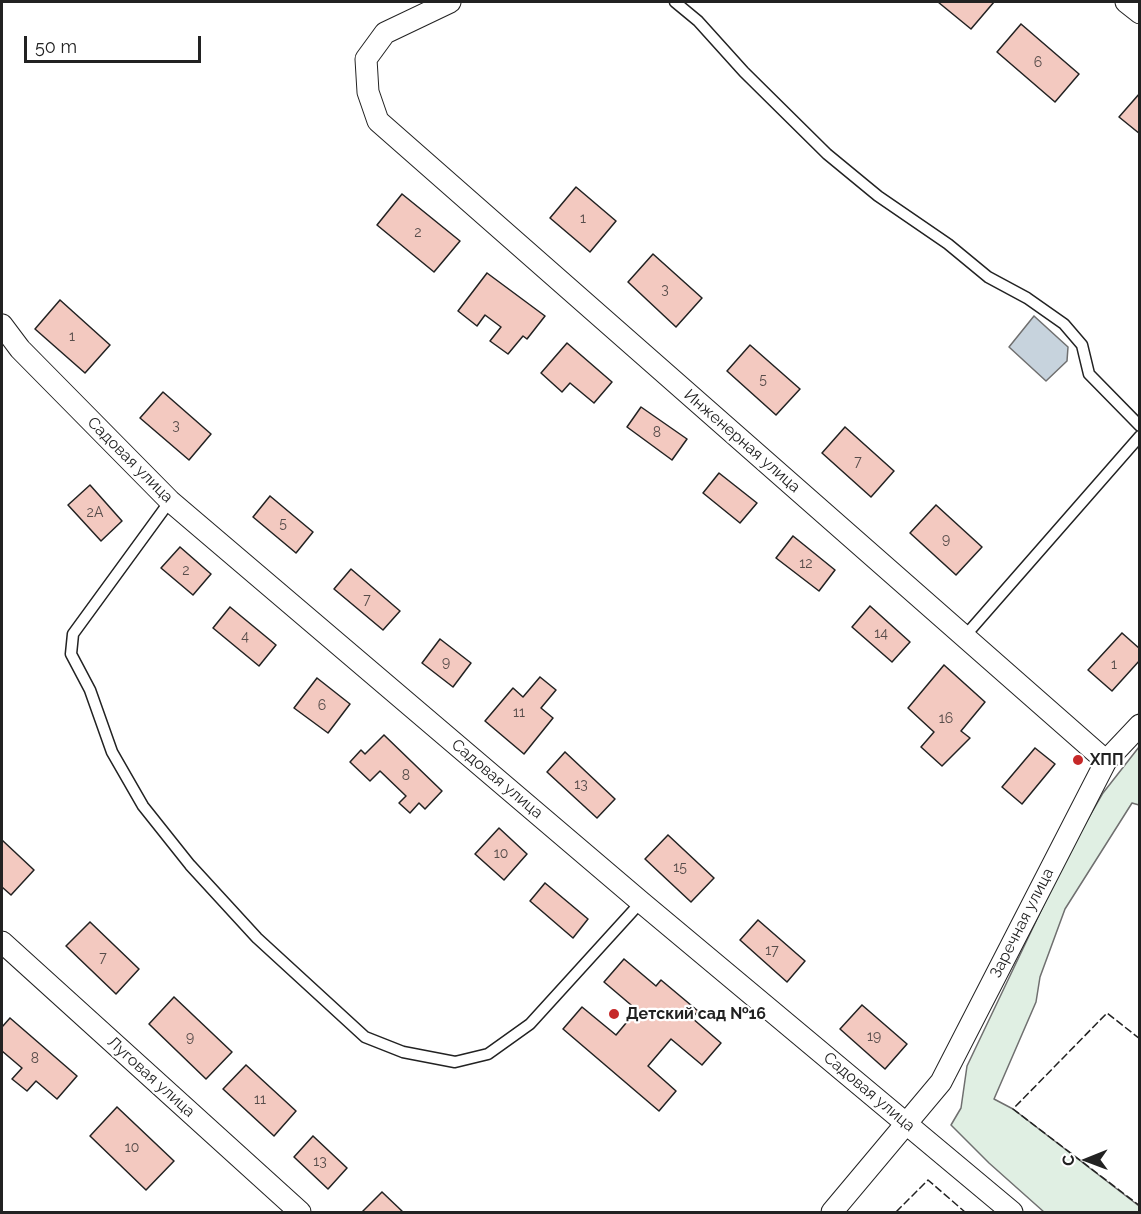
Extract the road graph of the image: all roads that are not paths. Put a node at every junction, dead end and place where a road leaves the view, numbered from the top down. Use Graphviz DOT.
graph roads {
  1 [pos="450,2"];
  2 [pos="675,2"];
  3 [pos="1126,2"];
  4 [pos="1140,13"];
  5 [pos="2,324"];
  6 [pos="1140,426"];
  7 [pos="1140,436"];
  8 [pos="170,501"];
  9 [pos="965,636"];
  10 [pos="1140,725"];
  11 [pos="1106,761"];
  12 [pos="641,902"];
  13 [pos="2,942"];
  14 [pos="907,1123"];
  15 [pos="300,1212"];
  16 [pos="832,1212"];
  17 [pos="1012,1212"];
  1 -- 9 [label="street, Инженерная улица"];
  2 -- 6 [label="lane"];
  3 -- 4 [label="street"];
  5 -- 8 [label="street, Садовая улица"];
  7 -- 9 [label="lane"];
  8 -- 12 [label="street, Садовая улица"];
  8 -- 12 [label="lane"];
  9 -- 11 [label="street, Инженерная улица"];
  10 -- 11 [label="street, Заречная улица"];
  11 -- 14 [label="street, Заречная улица"];
  12 -- 14 [label="street, Садовая улица"];
  13 -- 15 [label="street, Луговая улица"];
  14 -- 16 [label="street, Заречная улица"];
  14 -- 17 [label="street, Садовая улица"];
}
